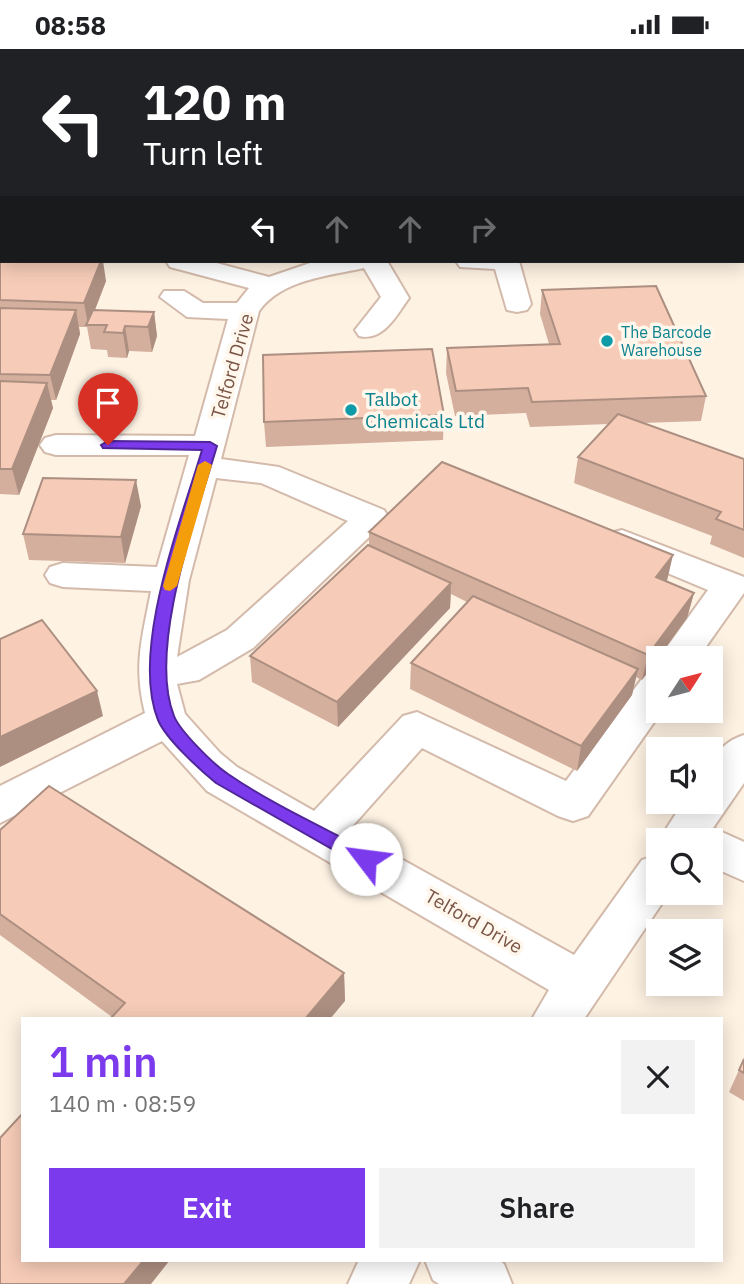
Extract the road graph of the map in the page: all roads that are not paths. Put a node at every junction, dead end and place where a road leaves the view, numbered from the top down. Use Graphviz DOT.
graph roads {
  1 [pos="183,263"];
  2 [pos="336,263"];
  3 [pos="375,263"];
  4 [pos="505,263"];
  5 [pos="174,297"];
  6 [pos="258,298"];
  7 [pos="517,304"];
  8 [pos="369,330"];
  9 [pos="56,445"];
  10 [pos="207,456"];
  11 [pos="595,529"];
  12 [pos="64,575"];
  13 [pos="171,580"];
  14 [pos="738,588"];
  15 [pos="688,646"];
  16 [pos="158,672"];
  17 [pos="646,703"];
  18 [pos="167,720"];
  19 [pos="744,751"];
  20 [pos="0,806"];
  21 [pos="699,826"];
  22 [pos="320,833"];
  23 [pos="744,863"];
  24 [pos="646,890"];
  25 [pos="568,1001"];
  26 [pos="391,1262"];
  27 [pos="456,1262"];
  28 [pos="376,1284"];
  29 [pos="484,1284"];
  1 -- 6 [label="street"];
  2 -- 6 [label="street"];
  3 -- 8 [label="street"];
  4 -- 7 [label="street"];
  5 -- 6 [label="street"];
  6 -- 10 [label="street, Telford Drive"];
  9 -- 10 [label="street"];
  10 -- 13 [label="street, Telford Drive"];
  10 -- 16 [label="street"];
  11 -- 14 [label="street"];
  12 -- 13 [label="street"];
  13 -- 16 [label="street, Telford Drive"];
  14 -- 15 [label="street"];
  16 -- 18 [label="street, Telford Drive"];
  17 -- 22 [label="street"];
  18 -- 20 [label="street"];
  18 -- 22 [label="street, Telford Drive"];
  19 -- 21 [label="street"];
  21 -- 23 [label="street"];
  22 -- 25 [label="street, Telford Drive"];
  24 -- 25 [label="street"];
  26 -- 28 [label="street"];
  27 -- 29 [label="street"];
}
